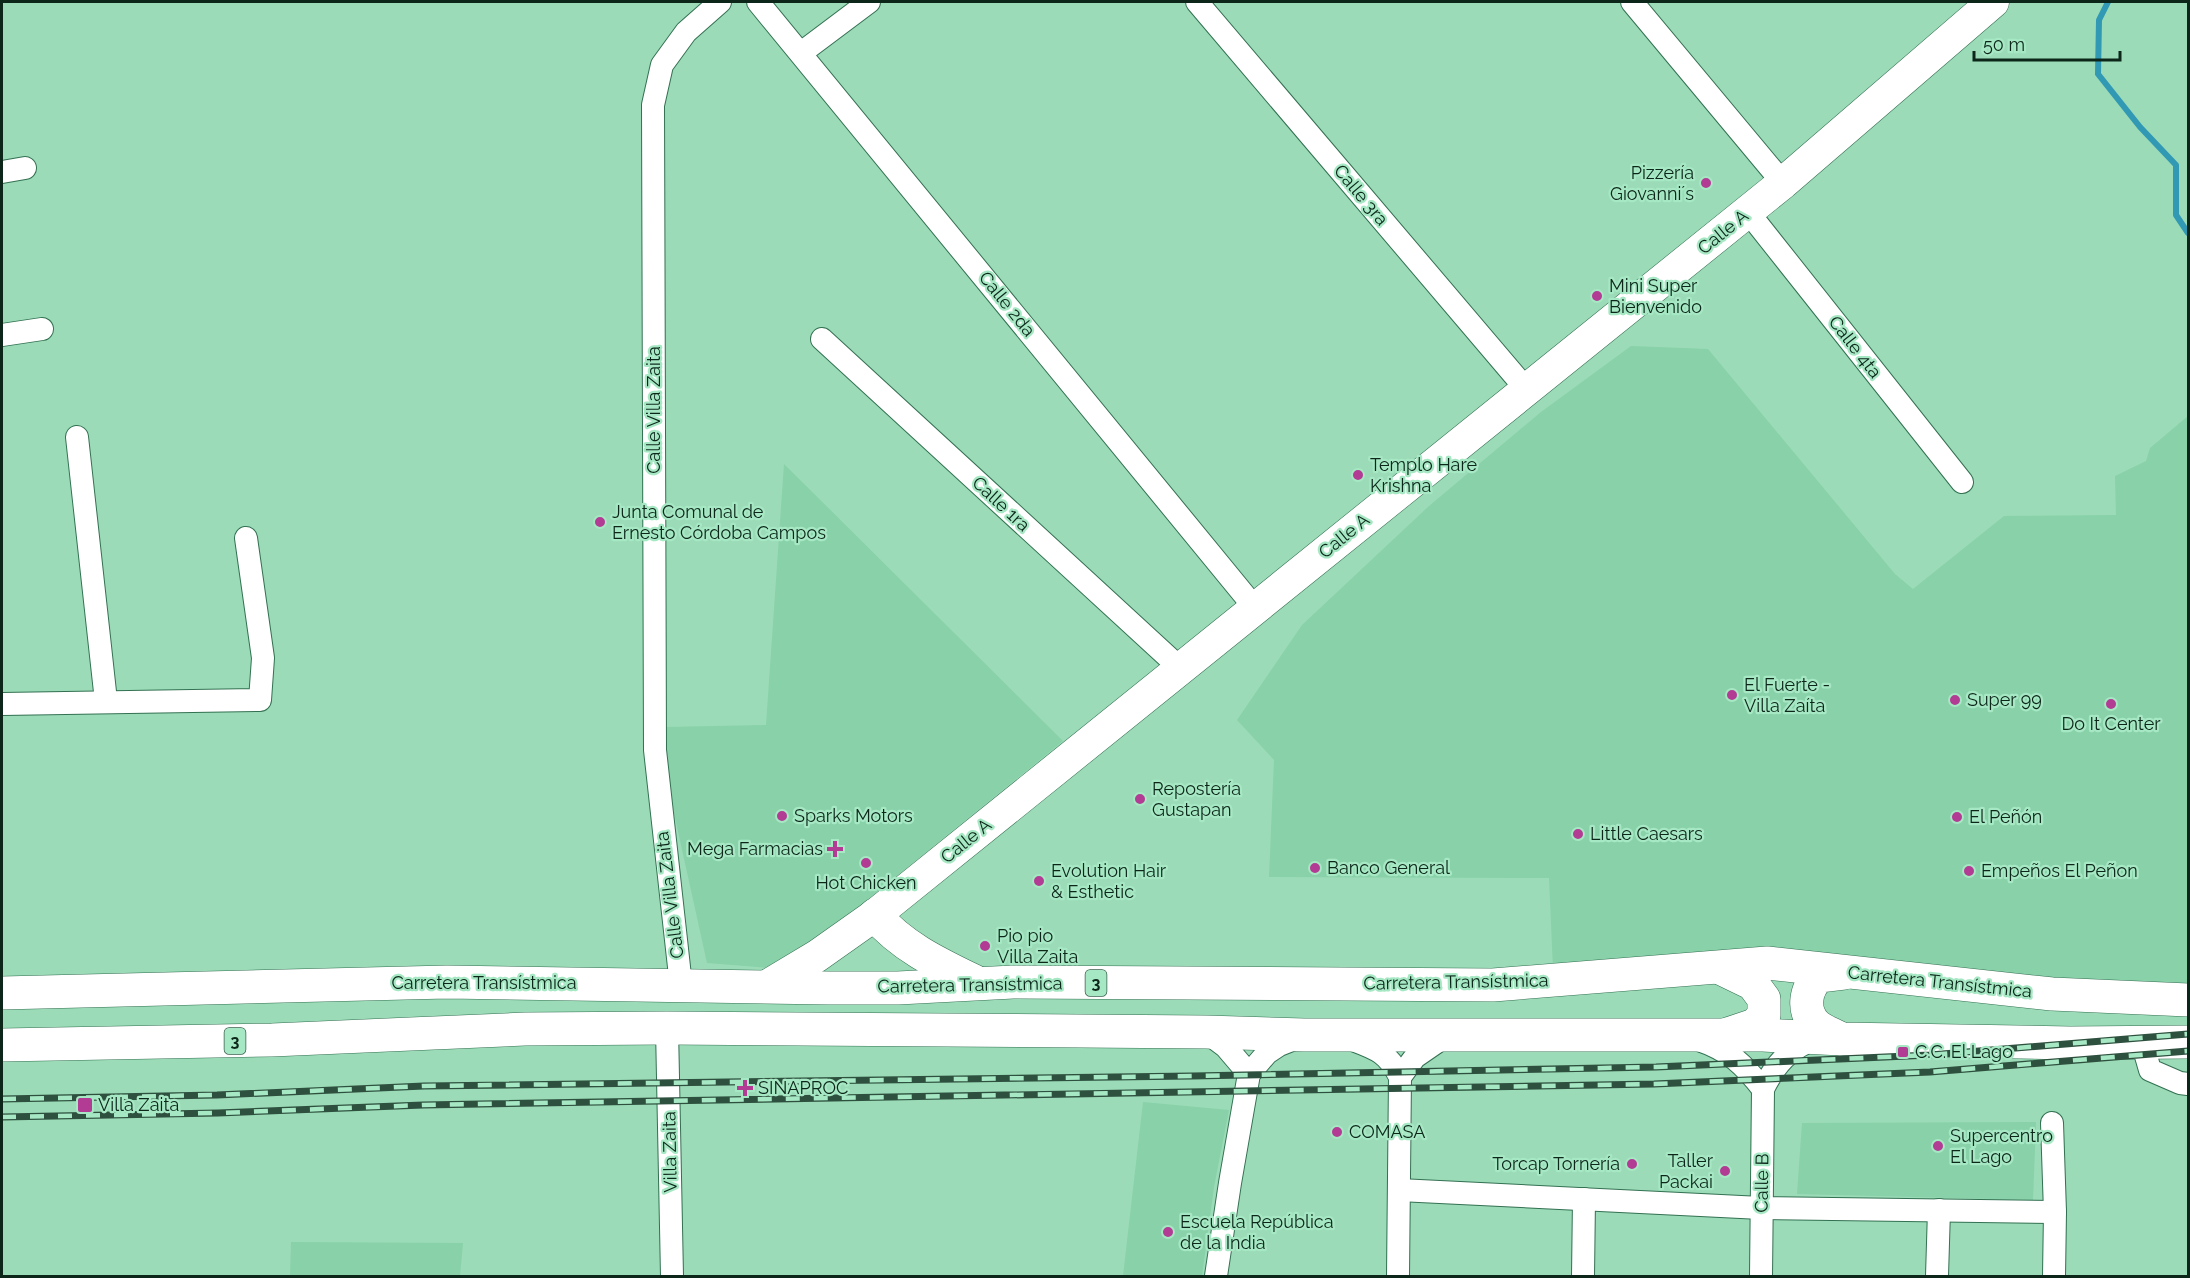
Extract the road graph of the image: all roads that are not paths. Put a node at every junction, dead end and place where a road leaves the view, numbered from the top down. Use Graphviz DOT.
graph roads {
  1 [pos="720,2"];
  2 [pos="758,2"];
  3 [pos="869,2"];
  4 [pos="1197,2"];
  5 [pos="1632,2"];
  6 [pos="1993,2"];
  7 [pos="801,53"];
  8 [pos="25,168"];
  9 [pos="2,172"];
  10 [pos="1783,183"];
  11 [pos="1748,212"];
  12 [pos="42,329"];
  13 [pos="2,335"];
  14 [pos="822,339"];
  15 [pos="1526,389"];
  16 [pos="77,437"];
  17 [pos="1962,482"];
  18 [pos="246,538"];
  19 [pos="1256,608"];
  20 [pos="1180,668"];
  21 [pos="106,701"];
  22 [pos="2,704"];
  23 [pos="875,915"];
  24 [pos="1720,968"];
  25 [pos="1844,973"];
  26 [pos="978,983"];
  27 [pos="681,985"];
  28 [pos="767,986"];
  29 [pos="2,993"];
  30 [pos="2188,1000"];
  31 [pos="667,1028"];
  32 [pos="1206,1032"];
  33 [pos="1304,1035"];
  34 [pos="1341,1035"];
  35 [pos="1447,1035"];
  36 [pos="1687,1035"];
  37 [pos="1727,1035"];
  38 [pos="1833,1038"];
  39 [pos="2142,1042"];
  40 [pos="2188,1042"];
  41 [pos="2,1045"];
  42 [pos="1249,1074"];
  43 [pos="1400,1077"];
  44 [pos="2188,1084"];
  45 [pos="1763,1089"];
  46 [pos="2052,1123"];
  47 [pos="1399,1190"];
  48 [pos="1584,1199"];
  49 [pos="1761,1208"];
  50 [pos="1940,1210"];
  51 [pos="2055,1212"];
  52 [pos="672,1276"];
  53 [pos="1216,1276"];
  54 [pos="1398,1276"];
  55 [pos="1583,1276"];
  56 [pos="1761,1276"];
  57 [pos="1937,1276"];
  58 [pos="2054,1276"];
  1 -- 27 [label="street, Calle Villa Zaita"];
  2 -- 7 [label="street, Calle 2da"];
  3 -- 7 [label="street"];
  4 -- 15 [label="street, Calle 3ra"];
  5 -- 10 [label="street"];
  6 -- 10 [label="street, Calle A"];
  7 -- 19 [label="street, Calle 2da"];
  8 -- 9 [label="street"];
  10 -- 11 [label="street, Calle A"];
  11 -- 15 [label="street, Calle A"];
  11 -- 17 [label="street, Calle 4ta"];
  12 -- 13 [label="street"];
  14 -- 20 [label="street, Calle 1ra"];
  15 -- 19 [label="street, Calle A"];
  16 -- 21 [label="street"];
  18 -- 21 [label="street"];
  19 -- 20 [label="street, Calle A"];
  20 -- 23 [label="street, Calle A"];
  21 -- 22 [label="street"];
  23 -- 26 [label="main road"];
  23 -- 28 [label="street, Calle A"];
  24 -- 25 [label="main road, Carretera Transístmica / 3"];
  24 -- 26 [label="main road, Carretera Transístmica / 3"];
  24 -- 37 [label="main road"];
  25 -- 30 [label="main road, Carretera Transístmica / 3"];
  25 -- 38 [label="main road"];
  26 -- 28 [label="main road, Carretera Transístmica / 3"];
  27 -- 28 [label="main road, Carretera Transístmica / 3"];
  27 -- 29 [label="main road, Carretera Transístmica / 3"];
  31 -- 32 [label="main road, 3"];
  31 -- 41 [label="main road, 3"];
  31 -- 52 [label="street, Villa Zaita"];
  32 -- 33 [label="main road, 3"];
  32 -- 42 [label="street"];
  33 -- 34 [label="main road, 3"];
  33 -- 42 [label="street"];
  34 -- 35 [label="main road, 3"];
  34 -- 43 [label="street"];
  35 -- 36 [label="main road, 3"];
  35 -- 43 [label="street"];
  36 -- 37 [label="main road, 3"];
  36 -- 45 [label="street"];
  37 -- 38 [label="main road, 3"];
  38 -- 39 [label="main road, 3"];
  38 -- 45 [label="street"];
  39 -- 40 [label="main road, 3"];
  39 -- 44 [label="street"];
  42 -- 53 [label="street"];
  43 -- 47 [label="street"];
  45 -- 49 [label="street, Calle B"];
  46 -- 51 [label="street"];
  47 -- 48 [label="street"];
  47 -- 54 [label="street"];
  48 -- 49 [label="street"];
  48 -- 55 [label="street"];
  49 -- 50 [label="street"];
  49 -- 56 [label="street, Calle B"];
  50 -- 51 [label="street"];
  50 -- 57 [label="street"];
  51 -- 58 [label="street"];
}
